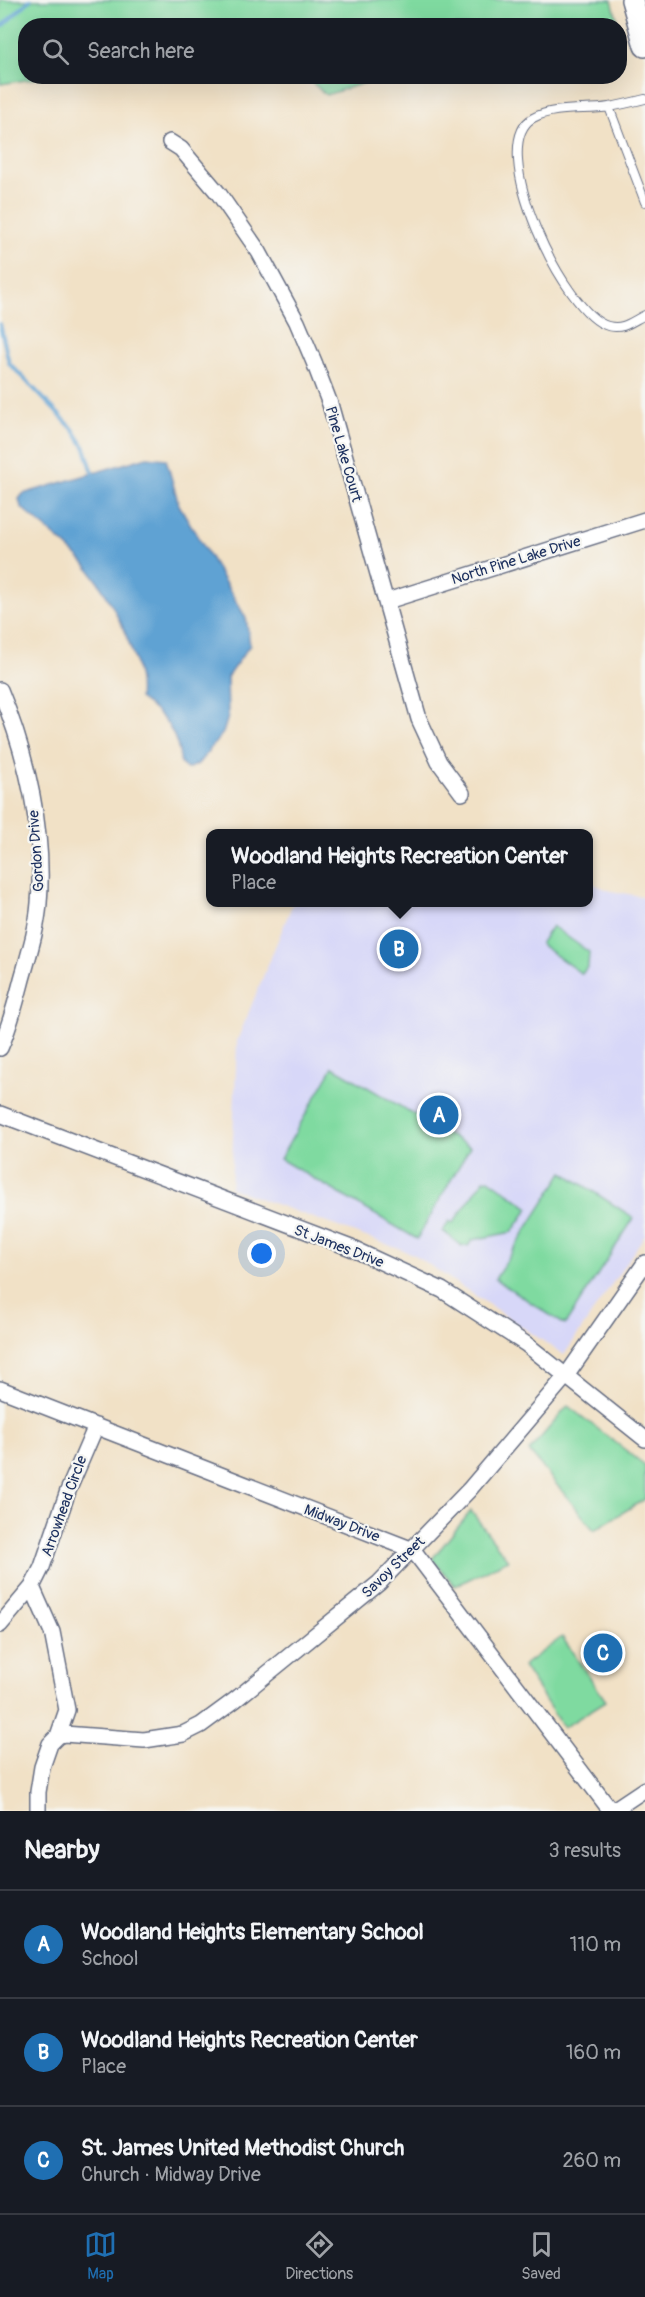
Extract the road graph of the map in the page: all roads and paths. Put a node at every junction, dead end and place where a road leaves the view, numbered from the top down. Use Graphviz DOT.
graph roads {
  1 [pos="632,0"];
  2 [pos="642,20"];
  3 [pos="645,46"];
  4 [pos="645,99"];
  5 [pos="609,107"];
  6 [pos="170,142"];
  7 [pos="645,202"];
  8 [pos="645,315"];
  9 [pos="645,520"];
  10 [pos="387,601"];
  11 [pos="0,690"];
  12 [pos="462,793"];
  13 [pos="0,1048"];
  14 [pos="0,1114"];
  15 [pos="645,1263"];
  16 [pos="567,1376"];
  17 [pos="0,1389"];
  18 [pos="96,1426"];
  19 [pos="645,1439"];
  20 [pos="412,1550"];
  21 [pos="32,1587"];
  22 [pos="0,1625"];
  23 [pos="57,1736"];
  24 [pos="645,1789"];
  25 [pos="38,1811"];
  26 [pos="611,1811"];
  1 -- 2 [label="main road"];
  2 -- 3 [label="main road"];
  4 -- 5 [label="lane"];
  5 -- 7 [label="lane"];
  5 -- 8 [label="lane"];
  6 -- 10 [label="street, Pine Lake Court"];
  9 -- 10 [label="street, North Pine Lake Drive"];
  10 -- 12 [label="street, Pine Lake Court"];
  11 -- 13 [label="street, Gordon Drive"];
  14 -- 16 [label="street, St James Drive"];
  15 -- 16 [label="street, Savoy Street"];
  16 -- 19 [label="street, St James Drive"];
  16 -- 20 [label="street, Savoy Street"];
  17 -- 18 [label="street, Midway Drive"];
  18 -- 20 [label="street, Midway Drive"];
  18 -- 21 [label="street, Arrowhead Circle"];
  20 -- 23 [label="street, Savoy Street"];
  20 -- 26 [label="street"];
  21 -- 22 [label="street, Arrowhead Circle"];
  21 -- 23 [label="street"];
  23 -- 25 [label="street"];
  24 -- 26 [label="street"];
}
